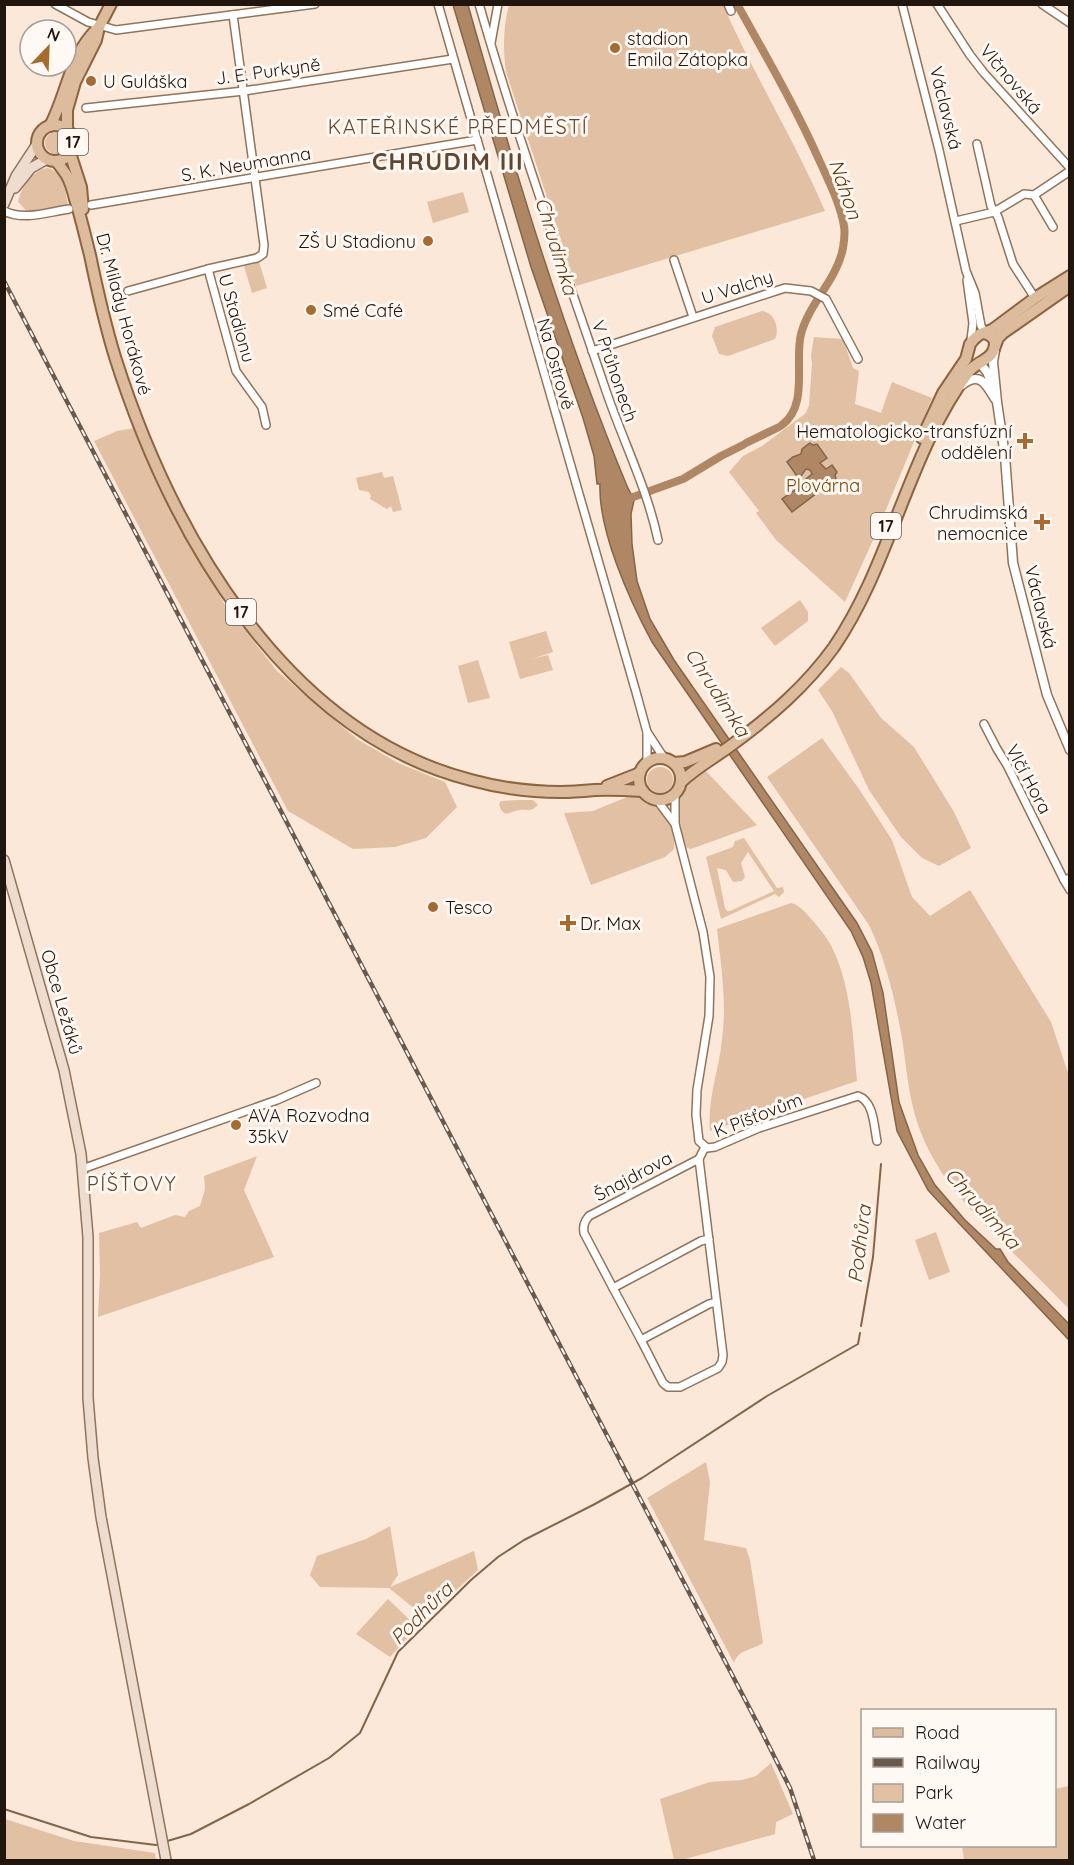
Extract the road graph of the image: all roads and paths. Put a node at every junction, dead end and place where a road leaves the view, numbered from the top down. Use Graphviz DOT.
graph roads {
  1 [pos="55,4"];
  2 [pos="111,4"];
  3 [pos="315,4"];
  4 [pos="438,4"];
  5 [pos="479,4"];
  6 [pos="498,4"];
  7 [pos="902,4"];
  8 [pos="937,4"];
  9 [pos="1042,4"];
  10 [pos="233,15"];
  11 [pos="1070,23"];
  12 [pos="99,27"];
  13 [pos="491,45"];
  14 [pos="453,59"];
  15 [pos="244,91"];
  16 [pos="86,108"];
  17 [pos="50,126"];
  18 [pos="67,129"];
  19 [pos="477,140"];
  20 [pos="38,144"];
  21 [pos="977,144"];
  22 [pos="70,153"];
  23 [pos="52,160"];
  24 [pos="1070,170"];
  25 [pos="255,177"];
  26 [pos="1034,195"];
  27 [pos="7,199"];
  28 [pos="92,205"];
  29 [pos="69,209"];
  30 [pos="4,211"];
  31 [pos="994,212"];
  32 [pos="956,221"];
  33 [pos="1053,227"];
  34 [pos="84,228"];
  35 [pos="674,260"];
  36 [pos="208,269"];
  37 [pos="966,272"];
  38 [pos="1070,276"];
  39 [pos="1070,286"];
  40 [pos="128,291"];
  41 [pos="1035,298"];
  42 [pos="693,317"];
  43 [pos="985,333"];
  44 [pos="970,346"];
  45 [pos="995,348"];
  46 [pos="592,351"];
  47 [pos="858,359"];
  48 [pos="979,362"];
  49 [pos="957,389"];
  50 [pos="997,402"];
  51 [pos="266,425"];
  52 [pos="658,540"];
  53 [pos="820,665"];
  54 [pos="984,724"];
  55 [pos="647,732"];
  56 [pos="1069,746"];
  57 [pos="709,756"];
  58 [pos="669,760"];
  59 [pos="647,762"];
  60 [pos="640,773"];
  61 [pos="681,782"];
  62 [pos="597,790"];
  63 [pos="643,791"];
  64 [pos="675,794"];
  65 [pos="657,800"];
  66 [pos="675,824"];
  67 [pos="4,860"];
  68 [pos="1067,879"];
  69 [pos="1070,890"];
  70 [pos="316,1083"];
  71 [pos="877,1141"];
  72 [pos="705,1147"];
  73 [pos="699,1158"];
  74 [pos="82,1169"];
  75 [pos="709,1239"];
  76 [pos="613,1288"];
  77 [pos="716,1302"];
  78 [pos="641,1340"];
  79 [pos="165,1857"];
  1 -- 12 [label="street"];
  2 -- 12 [label="main road, 17"];
  3 -- 10 [label="street"];
  4 -- 14 [label="street, Na Ostrově"];
  5 -- 13 [label="street"];
  6 -- 13 [label="street, V Průhonech"];
  7 -- 32 [label="street, Václavská"];
  8 -- 24 [label="street, Vlčnovská"];
  9 -- 11 [label="street"];
  10 -- 12 [label="street"];
  10 -- 15 [label="street"];
  12 -- 17 [label="main road, 17"];
  12 -- 18 [label="main road, 17"];
  13 -- 46 [label="street, V Průhonech"];
  14 -- 15 [label="street, J. E. Purkyně"];
  14 -- 19 [label="street, Na Ostrově"];
  15 -- 16 [label="street, J. E. Purkyně"];
  15 -- 25 [label="street"];
  17 -- 18 [label="main road, 17"];
  17 -- 20 [label="main road, 17"];
  18 -- 22 [label="main road, 17"];
  19 -- 25 [label="street, S. K. Neumanna"];
  19 -- 55 [label="street, Na Ostrově"];
  20 -- 23 [label="main road, 17"];
  20 -- 27 [label="main road"];
  21 -- 31 [label="street, Václavská"];
  22 -- 23 [label="main road, 17"];
  22 -- 34 [label="main road, Dr. Milady Horákové / 17"];
  23 -- 27 [label="main road"];
  23 -- 34 [label="main road, Dr. Milady Horákové / 17"];
  24 -- 26 [label="street, Vlčnovská"];
  25 -- 28 [label="street, S. K. Neumanna"];
  25 -- 36 [label="street, U Stadionu"];
  26 -- 31 [label="street"];
  26 -- 33 [label="street"];
  29 -- 30 [label="street"];
  31 -- 32 [label="street"];
  31 -- 41 [label="street, Václavská"];
  32 -- 37 [label="street, Václavská"];
  34 -- 62 [label="main road, Dr. Milady Horákové / 17"];
  35 -- 42 [label="street"];
  36 -- 40 [label="street"];
  36 -- 51 [label="street, U Stadionu"];
  37 -- 43 [label="street, Václavská"];
  37 -- 44 [label="street, Václavská"];
  38 -- 41 [label="main road"];
  39 -- 45 [label="main road"];
  41 -- 43 [label="main road"];
  42 -- 46 [label="street, U Valchy"];
  42 -- 47 [label="street, U Valchy"];
  43 -- 44 [label="main road"];
  43 -- 45 [label="main road"];
  44 -- 48 [label="main road"];
  44 -- 53 [label="main road, 17"];
  45 -- 48 [label="main road"];
  45 -- 50 [label="street, Václavská"];
  46 -- 52 [label="street, V Průhonech"];
  48 -- 49 [label="main road, 17"];
  48 -- 50 [label="street, Václavská"];
  49 -- 50 [label="street"];
  49 -- 53 [label="main road, 17"];
  50 -- 56 [label="street, Václavská"];
  53 -- 57 [label="main road, 17"];
  54 -- 68 [label="street, Vlčí Hora"];
  55 -- 58 [label="street, Na Ostrově"];
  55 -- 59 [label="street, Na Ostrově"];
  57 -- 58 [label="main road, 17"];
  57 -- 61 [label="main road, 17"];
  58 -- 59 [label="main road, 17"];
  58 -- 61 [label="main road"];
  59 -- 60 [label="main road"];
  60 -- 62 [label="main road, Dr. Milady Horákové / 17"];
  60 -- 63 [label="main road"];
  61 -- 64 [label="main road, 17"];
  62 -- 63 [label="main road, Dr. Milady Horákové / 17"];
  63 -- 65 [label="main road"];
  64 -- 65 [label="main road"];
  64 -- 66 [label="street"];
  65 -- 66 [label="street"];
  66 -- 72 [label="street, K Píšťovům"];
  67 -- 74 [label="main road, Obce Ležáků"];
  68 -- 69 [label="street, Vlčí Hora"];
  70 -- 74 [label="street"];
  71 -- 72 [label="street, K Píšťovům"];
  72 -- 73 [label="street, Šnajdrova"];
  73 -- 75 [label="street, Šnajdrova"];
  73 -- 76 [label="street, Šnajdrova"];
  74 -- 79 [label="main road, Obce Ležáků"];
  75 -- 76 [label="street"];
  75 -- 77 [label="street, Šnajdrova"];
  76 -- 78 [label="street, Šnajdrova"];
  77 -- 78 [label="street"];
  77 -- 78 [label="street, Šnajdrova"];
}
